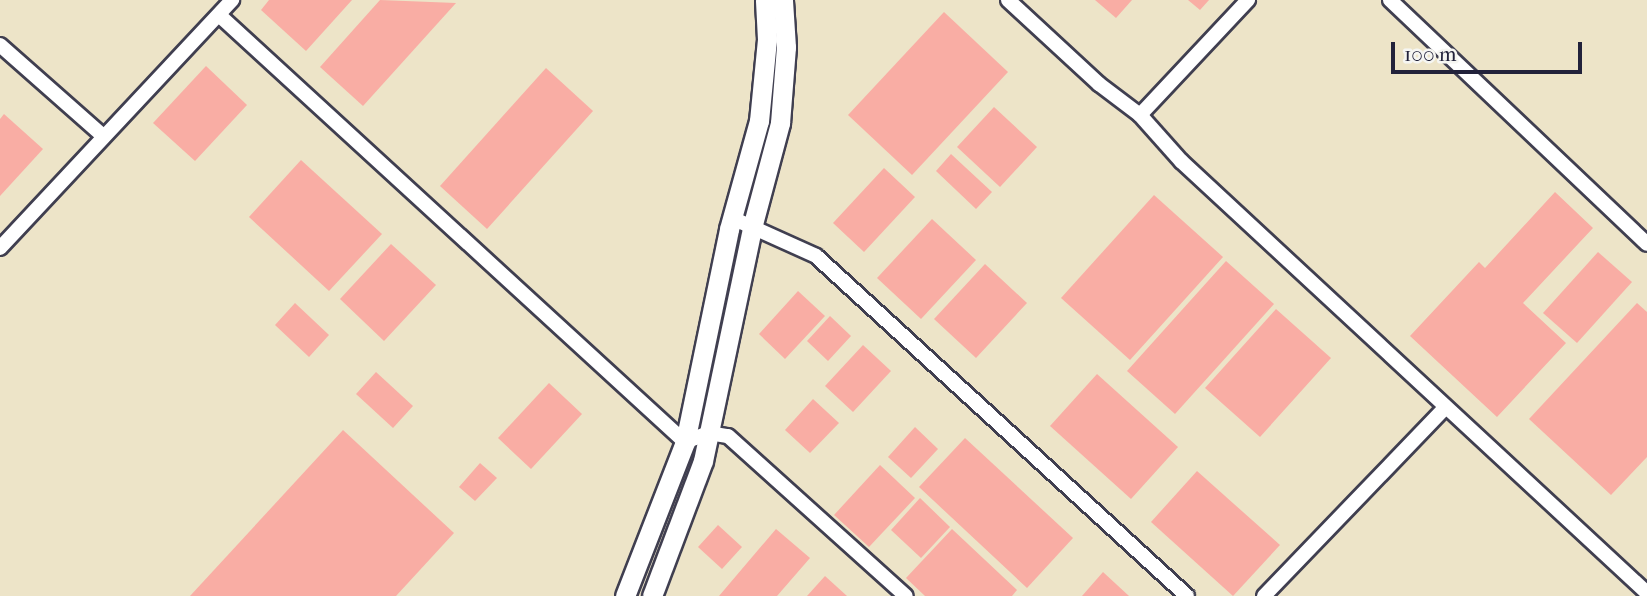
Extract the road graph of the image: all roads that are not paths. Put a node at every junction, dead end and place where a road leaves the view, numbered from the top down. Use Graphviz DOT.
graph roads {
  1 [pos="232,0"];
  2 [pos="765,0"];
  3 [pos="783,0"];
  4 [pos="1008,0"];
  5 [pos="1248,0"];
  6 [pos="1390,0"];
  7 [pos="219,15"];
  8 [pos="0,45"];
  9 [pos="1140,115"];
  10 [pos="102,135"];
  11 [pos="732,218"];
  12 [pos="753,224"];
  13 [pos="1647,244"];
  14 [pos="0,248"];
  15 [pos="1446,407"];
  16 [pos="708,433"];
  17 [pos="685,442"];
  18 [pos="1647,593"];
  19 [pos="625,596"];
  20 [pos="652,596"];
  21 [pos="906,596"];
  22 [pos="1187,596"];
  23 [pos="1264,596"];
  1 -- 7 [label="street"];
  2 -- 11 [label="street"];
  3 -- 12 [label="street"];
  4 -- 9 [label="street"];
  5 -- 9 [label="street"];
  6 -- 13 [label="street"];
  7 -- 10 [label="street"];
  7 -- 17 [label="street"];
  8 -- 10 [label="street"];
  9 -- 15 [label="street"];
  10 -- 14 [label="street"];
  11 -- 12 [label="street"];
  11 -- 17 [label="street"];
  12 -- 16 [label="street"];
  12 -- 22 [label="street"];
  15 -- 18 [label="street"];
  15 -- 23 [label="street"];
  16 -- 17 [label="street"];
  16 -- 20 [label="street"];
  16 -- 21 [label="street"];
  17 -- 19 [label="street"];
}
